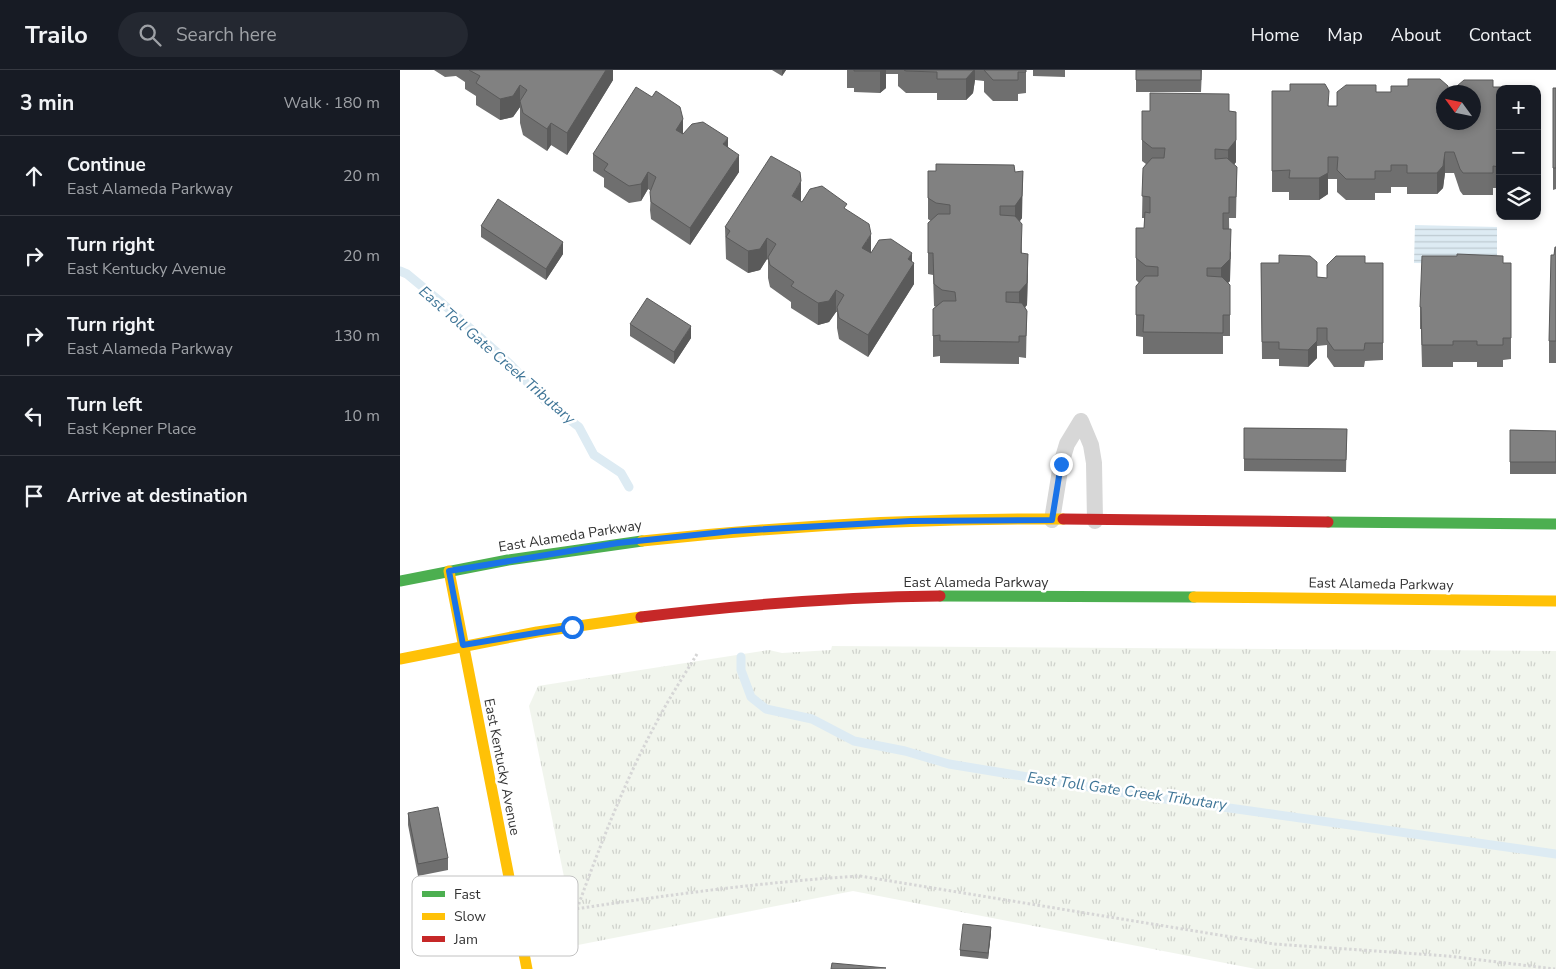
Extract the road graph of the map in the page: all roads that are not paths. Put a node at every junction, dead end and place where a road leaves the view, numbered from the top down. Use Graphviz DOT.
graph roads {
  1 [pos="1052,520"];
  2 [pos="1095,521"];
  3 [pos="1556,524"];
  4 [pos="449,571"];
  5 [pos="400,581"];
  6 [pos="1556,601"];
  7 [pos="463,645"];
  8 [pos="400,659"];
  9 [pos="509,876"];
  10 [pos="524,956"];
  11 [pos="527,969"];
  1 -- 2 [label="main road, East Alameda Parkway"];
  1 -- 2 [label="lane"];
  1 -- 4 [label="main road, East Alameda Parkway"];
  2 -- 3 [label="main road, East Alameda Parkway"];
  4 -- 5 [label="main road, East Alameda Parkway"];
  4 -- 7 [label="main road, East Kentucky Avenue"];
  6 -- 7 [label="main road, East Alameda Parkway"];
  7 -- 8 [label="main road, East Alameda Parkway"];
  7 -- 9 [label="main road, East Kentucky Avenue"];
  10 -- 11 [label="main road, East Kentucky Avenue"];
}
